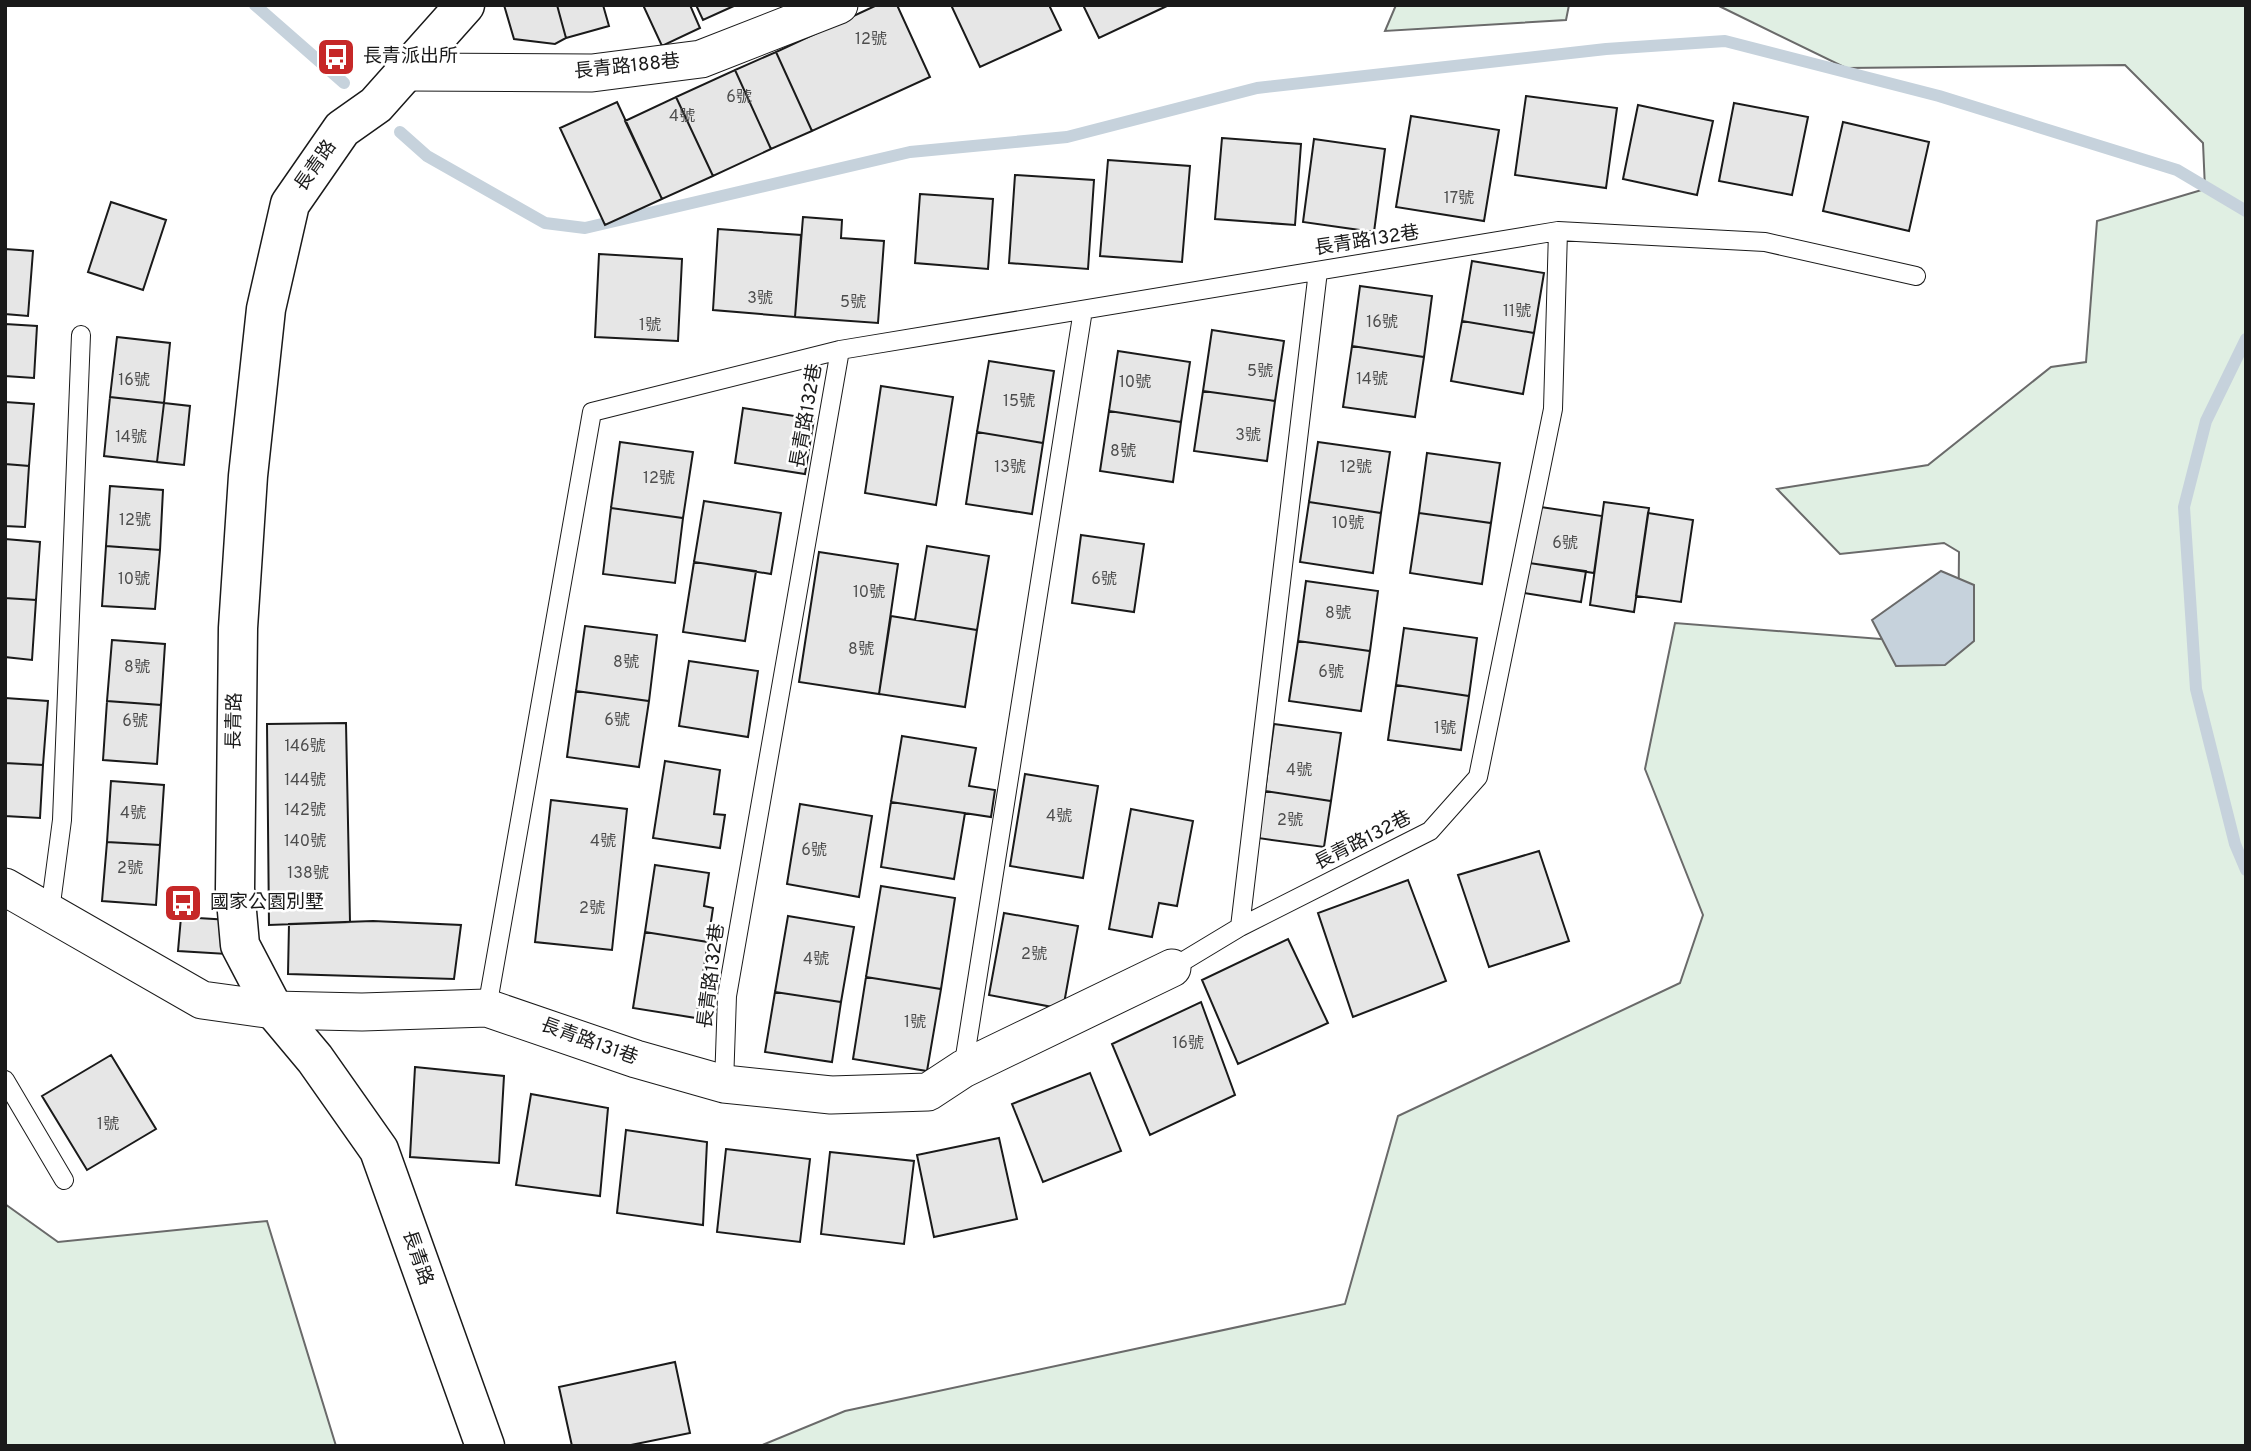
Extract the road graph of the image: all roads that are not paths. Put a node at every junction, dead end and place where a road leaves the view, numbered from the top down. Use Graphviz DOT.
graph roads {
  1 [pos="465,5"];
  2 [pos="839,5"];
  3 [pos="406,72"];
  4 [pos="1558,231"];
  5 [pos="1318,271"];
  6 [pos="1916,276"];
  7 [pos="1083,310"];
  8 [pos="81,335"];
  9 [pos="840,350"];
  10 [pos="5,887"];
  11 [pos="50,911"];
  12 [pos="1240,927"];
  13 [pos="1172,968"];
  14 [pos="488,1008"];
  15 [pos="274,1010"];
  16 [pos="963,1069"];
  17 [pos="5,1080"];
  18 [pos="724,1084"];
  19 [pos="64,1180"];
  20 [pos="485,1446"];
  1 -- 3 [label="street, 長青路"];
  2 -- 3 [label="street, 長青路188巷"];
  3 -- 15 [label="street, 長青路"];
  4 -- 5 [label="lane, 長青路132巷"];
  4 -- 6 [label="lane, 長青路132巷"];
  4 -- 12 [label="lane, 長青路132巷"];
  5 -- 7 [label="lane, 長青路132巷"];
  5 -- 12 [label="lane"];
  7 -- 9 [label="lane, 長青路132巷"];
  7 -- 16 [label="lane"];
  8 -- 11 [label="lane"];
  9 -- 14 [label="lane"];
  9 -- 18 [label="lane, 長青路132巷"];
  10 -- 11 [label="street, 長青路131巷"];
  11 -- 15 [label="street, 長青路131巷"];
  12 -- 13 [label="lane, 長青路132巷"];
  13 -- 16 [label="street, 長青路131巷"];
  14 -- 15 [label="street, 長青路131巷"];
  14 -- 18 [label="street, 長青路131巷"];
  15 -- 20 [label="street, 長青路"];
  16 -- 18 [label="street, 長青路131巷"];
  17 -- 19 [label="lane"];
}
